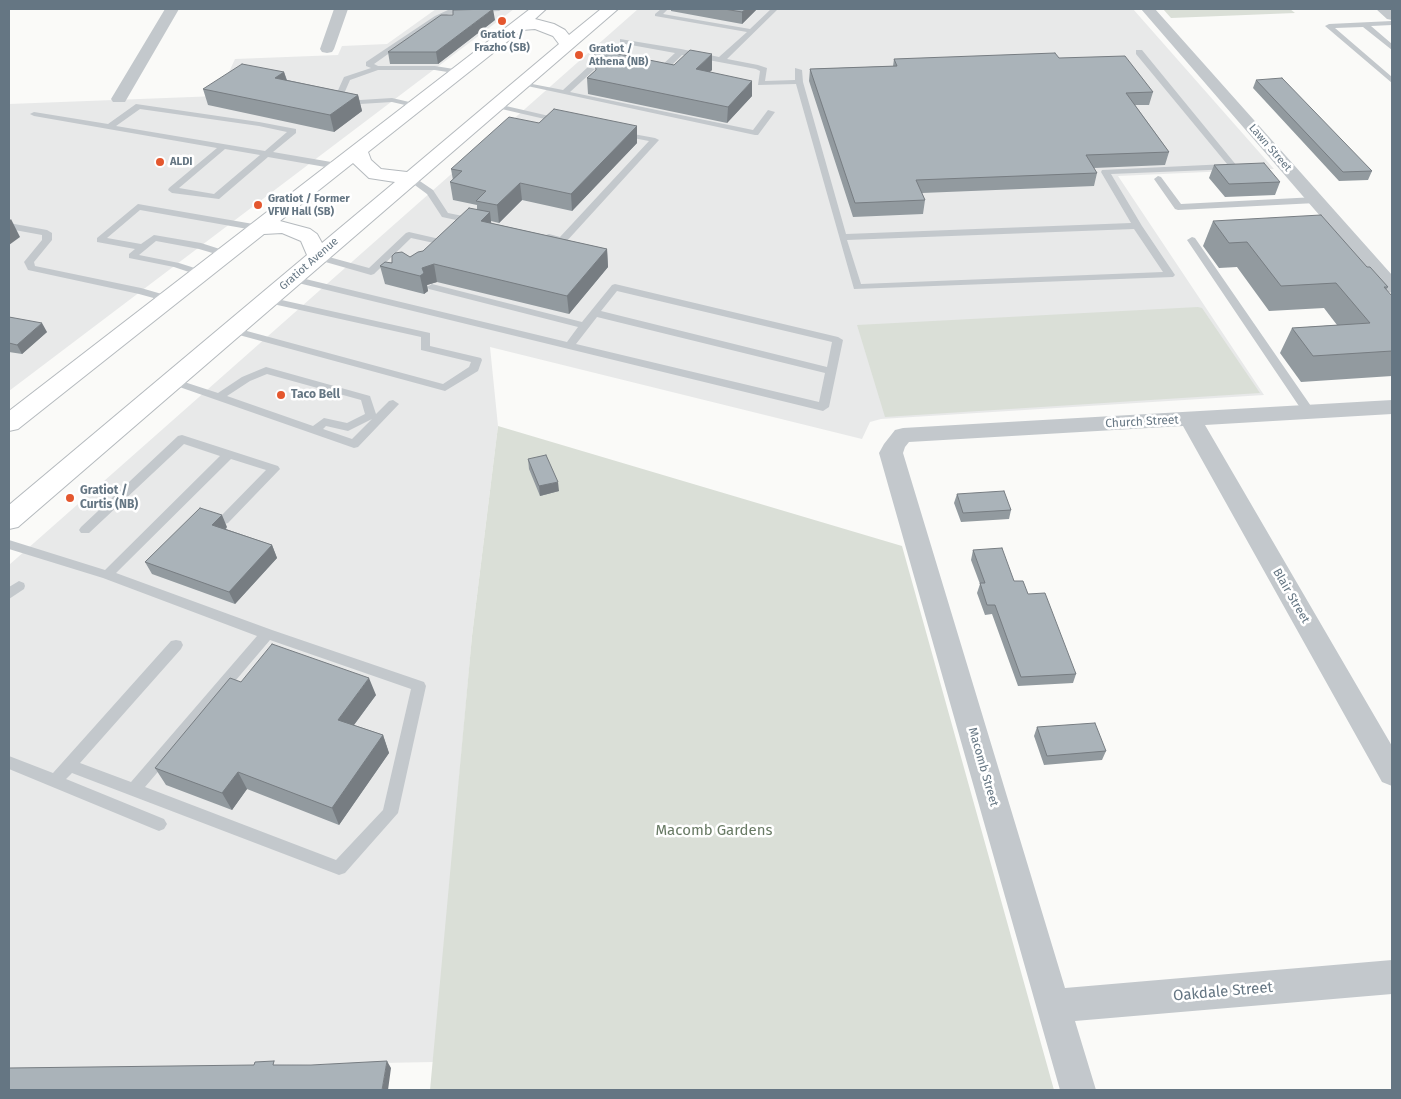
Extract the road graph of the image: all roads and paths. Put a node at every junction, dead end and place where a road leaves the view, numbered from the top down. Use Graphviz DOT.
graph roads {
  1 [pos="172,9"];
  2 [pos="341,9"];
  3 [pos="499,9"];
  4 [pos="539,9"];
  5 [pos="610,9"];
  6 [pos="665,9"];
  7 [pos="775,9"];
  8 [pos="1148,9"];
  9 [pos="1384,9"];
  10 [pos="763,11"];
  11 [pos="1392,16"];
  12 [pos="575,18"];
  13 [pos="595,22"];
  14 [pos="1392,23"];
  15 [pos="1364,24"];
  16 [pos="518,26"];
  17 [pos="752,31"];
  18 [pos="622,41"];
  19 [pos="568,44"];
  20 [pos="1392,48"];
  21 [pos="327,49"];
  22 [pos="682,51"];
  23 [pos="1139,52"];
  24 [pos="722,60"];
  25 [pos="377,68"];
  26 [pos="591,69"];
  27 [pos="662,70"];
  28 [pos="798,70"];
  29 [pos="457,72"];
  30 [pos="1392,81"];
  31 [pos="752,82"];
  32 [pos="799,82"];
  33 [pos="761,83"];
  34 [pos="522,84"];
  35 [pos="564,93"];
  36 [pos="119,99"];
  37 [pos="496,105"];
  38 [pos="415,106"];
  39 [pos="771,112"];
  40 [pos="34,114"];
  41 [pos="570,123"];
  42 [pos="109,127"];
  43 [pos="607,130"];
  44 [pos="224,146"];
  45 [pos="358,150"];
  46 [pos="266,154"];
  47 [pos="337,166"];
  48 [pos="411,178"];
  49 [pos="1158,179"];
  50 [pos="1316,200"];
  51 [pos="482,223"];
  52 [pos="9,226"];
  53 [pos="1137,226"];
  54 [pos="259,228"];
  55 [pos="539,235"];
  56 [pos="842,237"];
  57 [pos="1192,240"];
  58 [pos="142,247"];
  59 [pos="226,254"];
  60 [pos="427,256"];
  61 [pos="318,257"];
  62 [pos="371,272"];
  63 [pos="201,273"];
  64 [pos="385,275"];
  65 [pos="293,279"];
  66 [pos="432,287"];
  67 [pos="1392,287"];
  68 [pos="168,299"];
  69 [pos="268,300"];
  70 [pos="595,313"];
  71 [pos="585,326"];
  72 [pos="232,330"];
  73 [pos="569,346"];
  74 [pos="831,371"];
  75 [pos="172,381"];
  76 [pos="220,397"];
  77 [pos="393,404"];
  78 [pos="1392,407"];
  79 [pos="1310,412"];
  80 [pos="1190,419"];
  81 [pos="9,422"];
  82 [pos="315,430"];
  83 [pos="895,444"];
  84 [pos="229,454"];
  85 [pos="9,520"];
  86 [pos="224,520"];
  87 [pos="85,530"];
  88 [pos="9,545"];
  89 [pos="107,575"];
  90 [pos="19,586"];
  91 [pos="9,594"];
  92 [pos="267,634"];
  93 [pos="176,645"];
  94 [pos="9,762"];
  95 [pos="69,765"];
  96 [pos="1392,773"];
  97 [pos="55,781"];
  98 [pos="133,790"];
  99 [pos="159,824"];
  100 [pos="1392,977"];
  101 [pos="1054,1006"];
  102 [pos="1078,1090"];
  1 -- 36 [label="street"];
  2 -- 21 [label="street"];
  3 -- 25 [label="lane"];
  4 -- 16 [label="main road"];
  5 -- 13 [label="main road, Gratiot Avenue"];
  6 -- 17 [label="lane"];
  7 -- 17 [label="lane"];
  8 -- 50 [label="street, Lawn Street"];
  9 -- 11 [label="street"];
  10 -- 17 [label="lane"];
  12 -- 13 [label="main road"];
  13 -- 19 [label="main road, Gratiot Avenue"];
  14 -- 15 [label="lane"];
  15 -- 20 [label="lane"];
  15 -- 30 [label="lane"];
  16 -- 19 [label="main road"];
  16 -- 29 [label="main road"];
  17 -- 24 [label="lane"];
  18 -- 22 [label="lane"];
  19 -- 34 [label="main road, Gratiot Avenue"];
  22 -- 24 [label="lane"];
  22 -- 27 [label="lane"];
  23 -- 53 [label="lane"];
  24 -- 33 [label="lane"];
  25 -- 29 [label="lane"];
  25 -- 38 [label="lane"];
  26 -- 35 [label="lane"];
  28 -- 32 [label="lane"];
  29 -- 38 [label="main road"];
  31 -- 33 [label="lane"];
  32 -- 33 [label="lane"];
  32 -- 56 [label="lane"];
  34 -- 35 [label="lane"];
  34 -- 37 [label="main road, Gratiot Avenue"];
  35 -- 39 [label="lane"];
  37 -- 41 [label="lane"];
  37 -- 48 [label="main road, Gratiot Avenue"];
  38 -- 45 [label="main road"];
  40 -- 42 [label="lane"];
  42 -- 44 [label="lane"];
  42 -- 46 [label="lane"];
  43 -- 55 [label="lane"];
  44 -- 46 [label="lane"];
  44 -- 46 [label="lane"];
  45 -- 47 [label="main road"];
  45 -- 48 [label="main road"];
  46 -- 47 [label="lane"];
  47 -- 54 [label="main road"];
  48 -- 51 [label="lane"];
  48 -- 61 [label="main road, Gratiot Avenue"];
  49 -- 50 [label="lane"];
  50 -- 67 [label="street, Lawn Street"];
  52 -- 68 [label="lane"];
  53 -- 56 [label="lane"];
  53 -- 56 [label="lane"];
  54 -- 58 [label="lane"];
  54 -- 59 [label="main road"];
  54 -- 61 [label="main road"];
  57 -- 79 [label="lane"];
  58 -- 59 [label="lane"];
  58 -- 63 [label="lane"];
  59 -- 63 [label="main road"];
  60 -- 62 [label="lane"];
  61 -- 62 [label="lane"];
  61 -- 65 [label="main road, Gratiot Avenue"];
  62 -- 64 [label="lane"];
  63 -- 68 [label="main road"];
  65 -- 69 [label="main road, Gratiot Avenue"];
  65 -- 73 [label="lane"];
  66 -- 71 [label="lane"];
  68 -- 81 [label="main road"];
  69 -- 72 [label="main road, Gratiot Avenue"];
  69 -- 72 [label="lane"];
  70 -- 71 [label="lane"];
  70 -- 74 [label="lane"];
  70 -- 74 [label="lane"];
  71 -- 73 [label="lane"];
  72 -- 75 [label="main road, Gratiot Avenue"];
  73 -- 74 [label="lane"];
  75 -- 76 [label="lane"];
  75 -- 85 [label="main road, Gratiot Avenue"];
  76 -- 82 [label="lane"];
  76 -- 82 [label="lane"];
  77 -- 82 [label="lane"];
  78 -- 79 [label="street, Church Street"];
  79 -- 80 [label="street, Church Street"];
  80 -- 83 [label="street, Church Street"];
  80 -- 96 [label="street, Blair Street"];
  83 -- 101 [label="street, Macomb Street"];
  84 -- 86 [label="lane"];
  84 -- 87 [label="lane"];
  84 -- 89 [label="lane"];
  88 -- 89 [label="lane"];
  89 -- 92 [label="lane"];
  90 -- 91 [label="lane"];
  92 -- 98 [label="lane"];
  92 -- 98 [label="lane"];
  93 -- 95 [label="lane"];
  94 -- 97 [label="lane"];
  95 -- 97 [label="lane"];
  95 -- 98 [label="lane"];
  97 -- 99 [label="lane"];
  100 -- 101 [label="street, Oakdale Street"];
  101 -- 102 [label="street, Macomb Street"];
}
